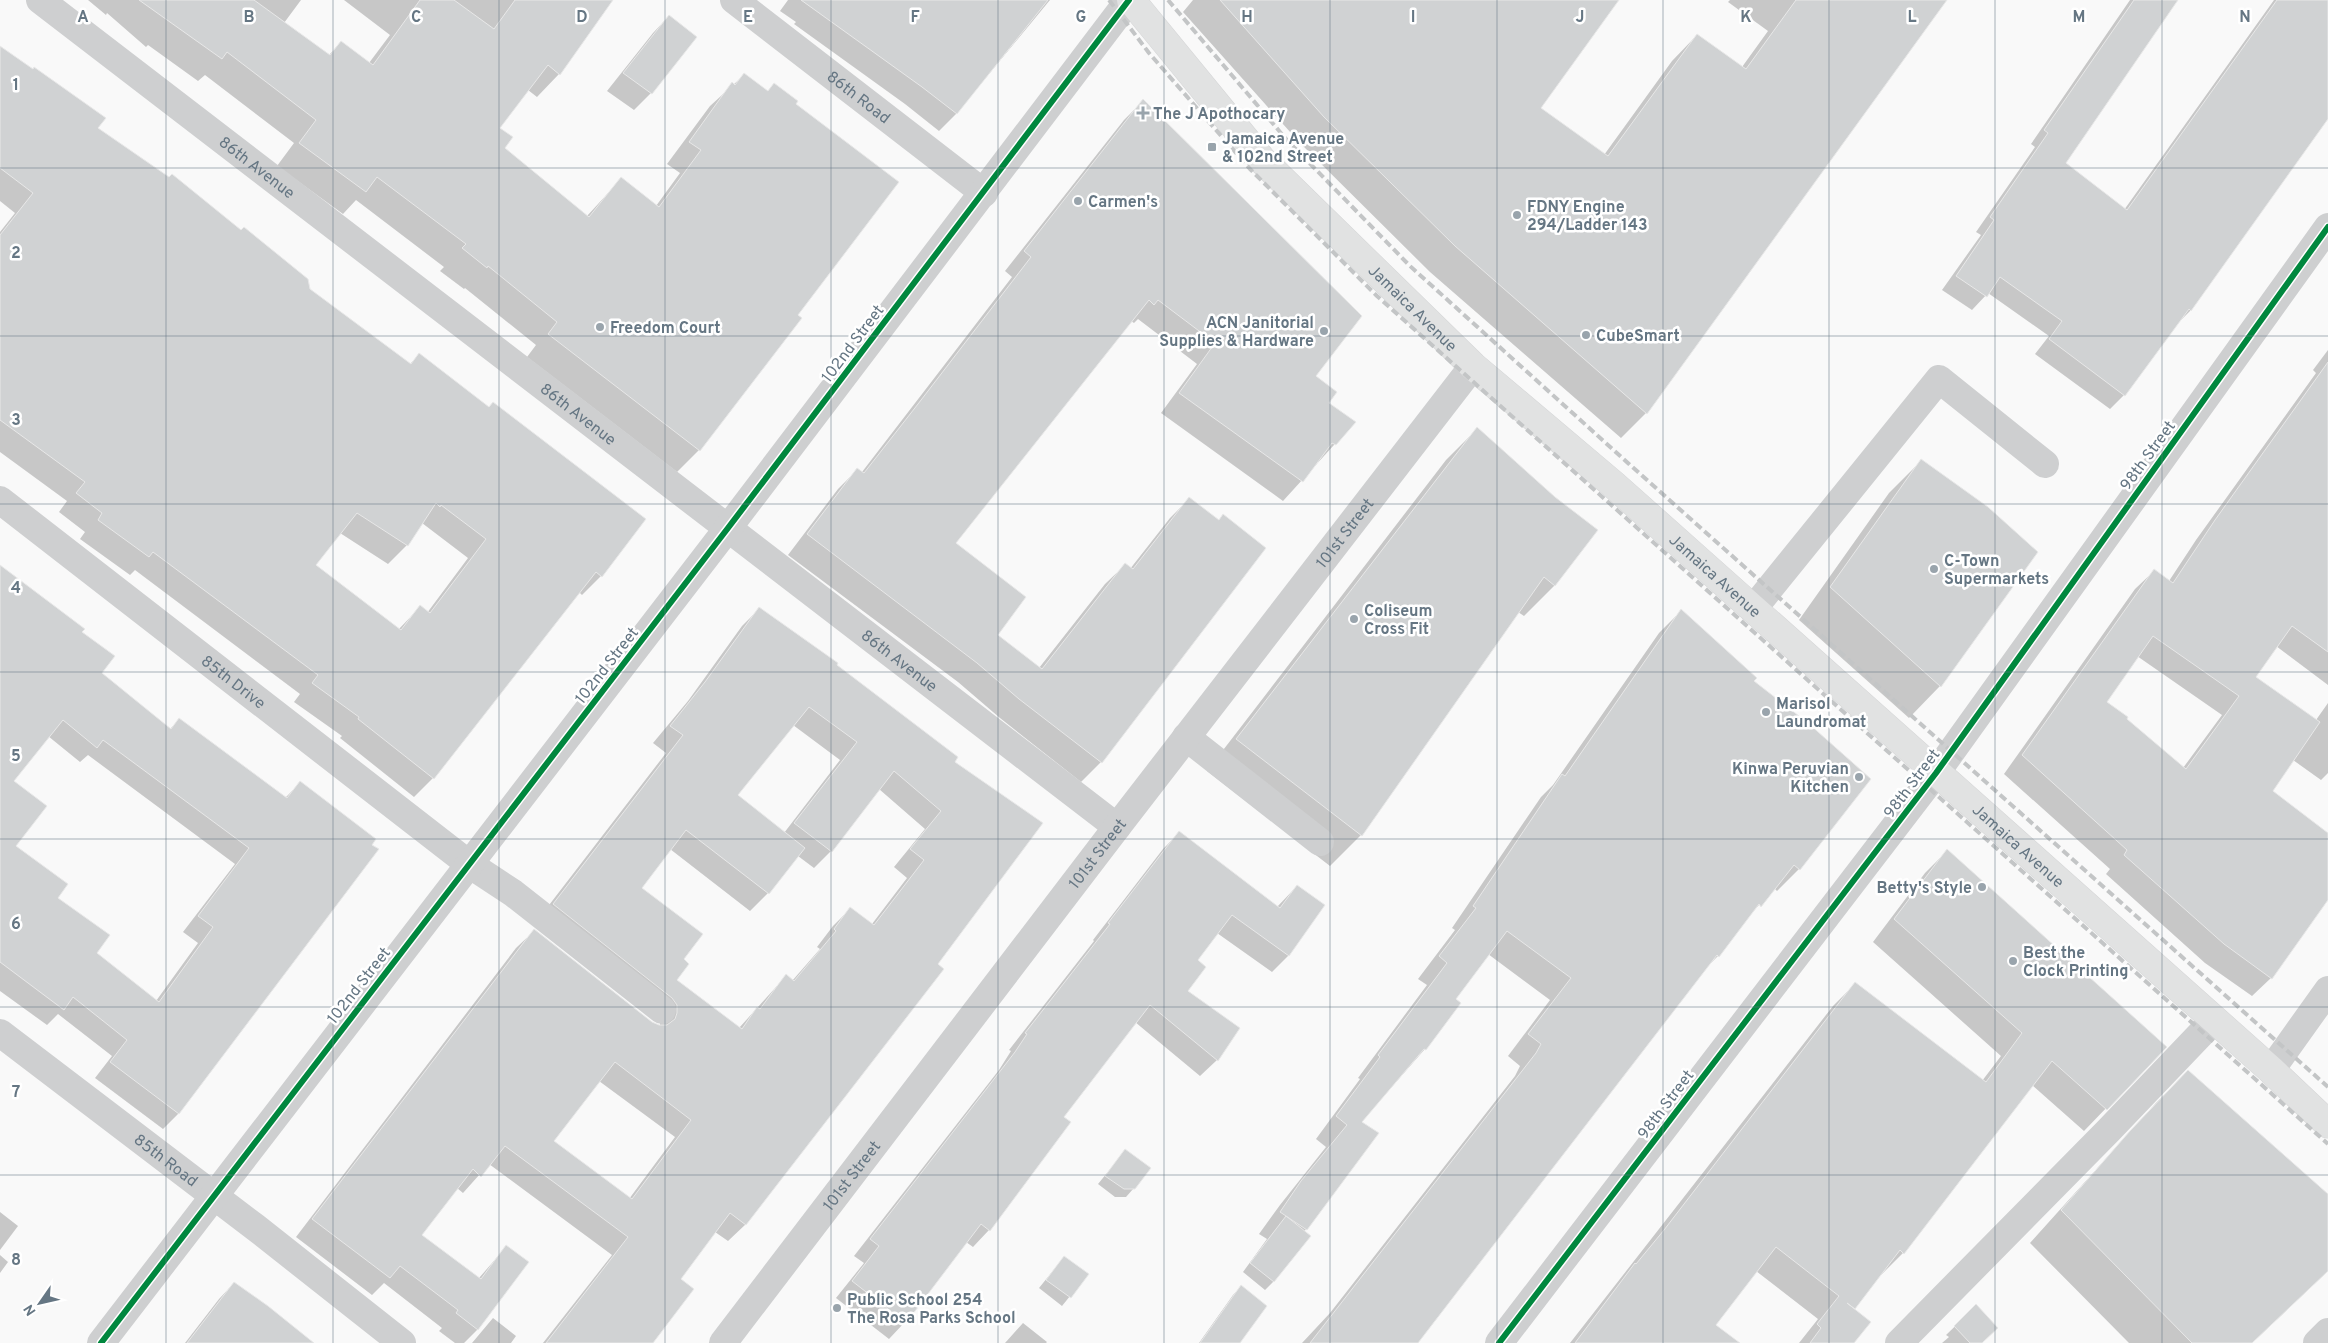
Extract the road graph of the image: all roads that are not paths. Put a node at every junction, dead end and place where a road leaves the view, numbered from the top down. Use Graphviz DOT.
graph roads {
  1 [pos="40,0"];
  2 [pos="734,0"];
  3 [pos="1130,0"];
  4 [pos="984,193"];
  5 [pos="2328,227"];
  6 [pos="1473,366"];
  7 [pos="2046,464"];
  8 [pos="0,500"];
  9 [pos="728,528"];
  10 [pos="1753,609"];
  11 [pos="1186,737"];
  12 [pos="1936,773"];
  13 [pos="1117,827"];
  14 [pos="1320,842"];
  15 [pos="469,864"];
  16 [pos="2328,990"];
  17 [pos="662,1010"];
  18 [pos="2214,1020"];
  19 [pos="0,1033"];
  20 [pos="2271,1070"];
  21 [pos="2328,1124"];
  22 [pos="214,1196"];
  23 [pos="2328,1332"];
  24 [pos="100,1343"];
  25 [pos="402,1343"];
  26 [pos="723,1343"];
  27 [pos="1499,1343"];
  28 [pos="1899,1343"];
  29 [pos="2317,1343"];
  1 -- 9 [label="street, 86th Avenue"];
  2 -- 4 [label="street, 86th Road"];
  3 -- 4 [label="street, 102nd Street"];
  3 -- 6 [label="main road, Jamaica Avenue"];
  4 -- 9 [label="street, 102nd Street"];
  5 -- 12 [label="street, 98th Street"];
  6 -- 10 [label="main road, Jamaica Avenue"];
  6 -- 11 [label="street, 101st Street"];
  7 -- 10 [label="street"];
  8 -- 15 [label="street, 85th Drive"];
  9 -- 13 [label="street, 86th Avenue"];
  9 -- 15 [label="street, 102nd Street"];
  10 -- 12 [label="main road, Jamaica Avenue"];
  11 -- 13 [label="street, 101st Street"];
  11 -- 14 [label="street"];
  12 -- 18 [label="main road, Jamaica Avenue"];
  12 -- 27 [label="street, 98th Street"];
  13 -- 26 [label="street, 101st Street"];
  15 -- 17 [label="street, 85th Drive"];
  15 -- 22 [label="street, 102nd Street"];
  16 -- 20 [label="street"];
  18 -- 20 [label="main road, Jamaica Avenue"];
  18 -- 28 [label="street"];
  19 -- 22 [label="street, 85th Road"];
  20 -- 21 [label="main road, Jamaica Avenue"];
  22 -- 24 [label="street, 102nd Street"];
  22 -- 25 [label="street, 85th Road"];
  23 -- 29 [label="street"];
}
